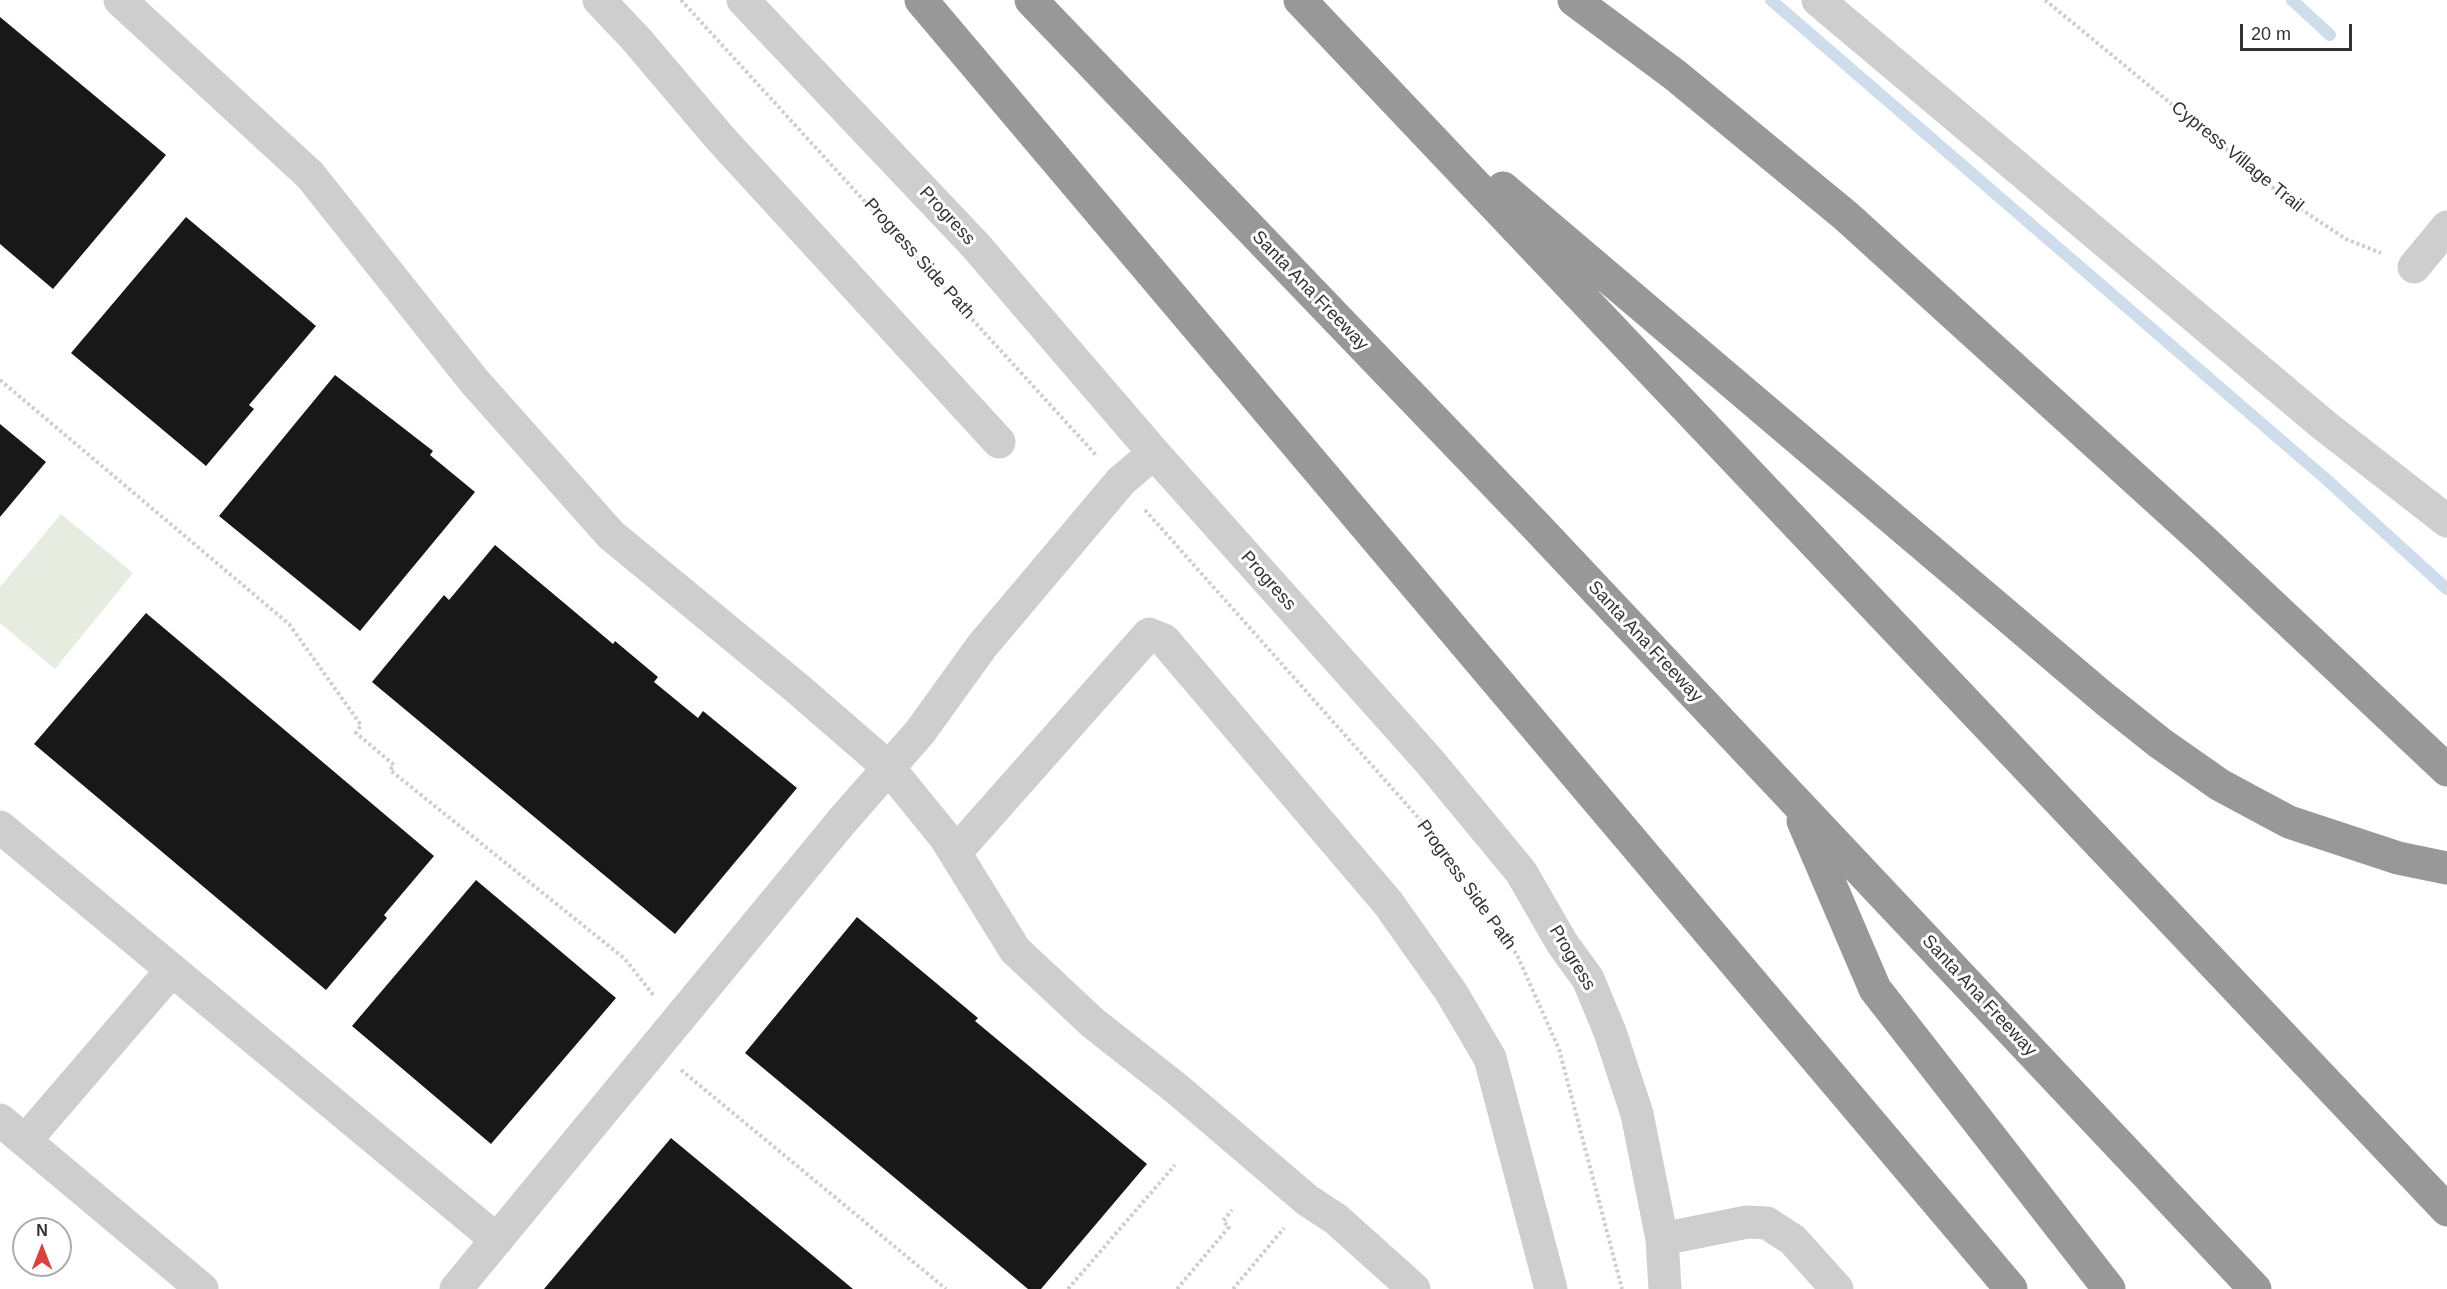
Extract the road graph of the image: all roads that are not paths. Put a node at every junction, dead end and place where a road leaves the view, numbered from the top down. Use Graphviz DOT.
graph roads {
  1 [pos="120,0"];
  2 [pos="599,0"];
  3 [pos="743,0"];
  4 [pos="921,0"];
  5 [pos="1031,0"];
  6 [pos="1300,0"];
  7 [pos="1574,0"];
  8 [pos="1818,0"];
  9 [pos="1374,78"];
  10 [pos="2447,227"];
  11 [pos="2414,267"];
  12 [pos="999,442"];
  13 [pos="1154,453"];
  14 [pos="2447,521"];
  15 [pos="888,767"];
  16 [pos="2447,770"];
  17 [pos="1794,800"];
  18 [pos="0,827"];
  19 [pos="955,853"];
  20 [pos="2447,868"];
  21 [pos="172,970"];
  22 [pos="0,1120"];
  23 [pos="25,1141"];
  24 [pos="2447,1210"];
  25 [pos="1662,1239"];
  26 [pos="497,1240"];
  27 [pos="202,1289"];
  28 [pos="456,1289"];
  29 [pos="1414,1289"];
  30 [pos="1551,1289"];
  31 [pos="1665,1289"];
  32 [pos="1686,1289"];
  33 [pos="1837,1289"];
  34 [pos="2011,1289"];
  35 [pos="2109,1289"];
  36 [pos="2255,1289"];
  1 -- 15 [label="street"];
  2 -- 12 [label="street"];
  3 -- 13 [label="street, Progress"];
  4 -- 34 [label="highway"];
  5 -- 17 [label="highway, Santa Ana Freeway"];
  6 -- 9 [label="highway"];
  7 -- 16 [label="highway"];
  8 -- 14 [label="street"];
  9 -- 20 [label="highway"];
  9 -- 24 [label="highway"];
  10 -- 11 [label="street"];
  13 -- 15 [label="street"];
  13 -- 25 [label="street, Progress"];
  15 -- 19 [label="street"];
  15 -- 26 [label="street"];
  17 -- 35 [label="highway"];
  17 -- 36 [label="highway, Santa Ana Freeway"];
  18 -- 21 [label="street"];
  19 -- 29 [label="street"];
  19 -- 30 [label="street"];
  21 -- 23 [label="street"];
  21 -- 26 [label="street"];
  22 -- 23 [label="street"];
  23 -- 27 [label="street"];
  25 -- 31 [label="street, Progress"];
  25 -- 32 [label="street, Progress"];
  25 -- 33 [label="street"];
  26 -- 28 [label="street"];
}
